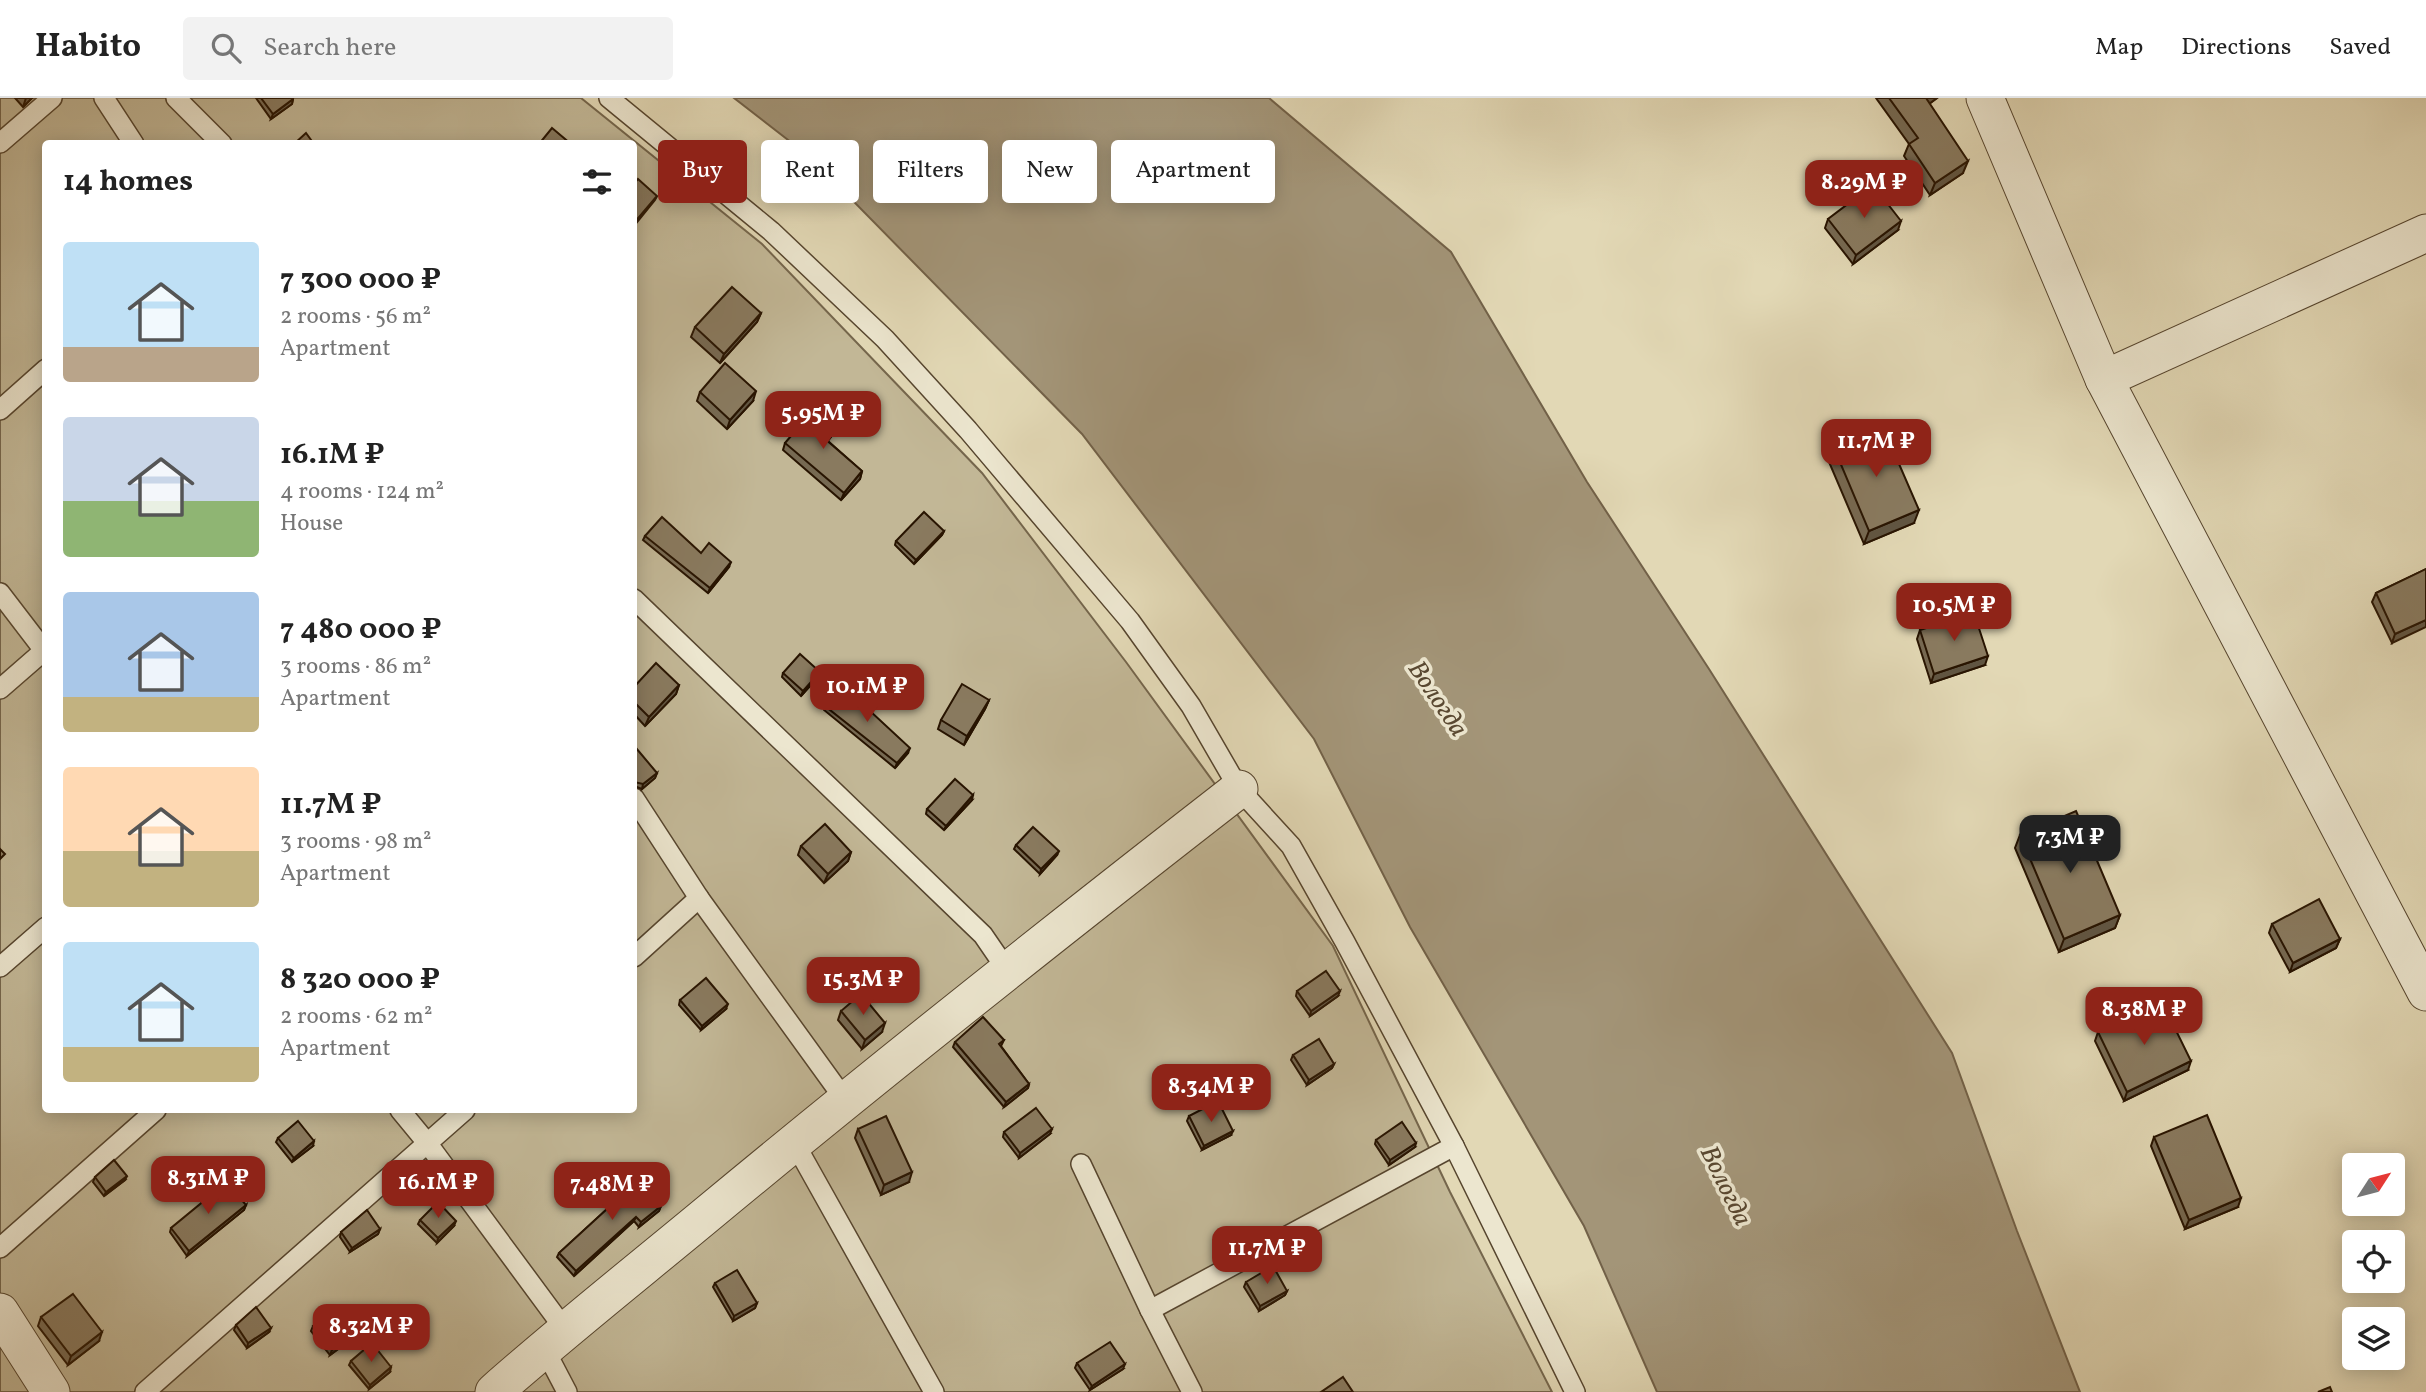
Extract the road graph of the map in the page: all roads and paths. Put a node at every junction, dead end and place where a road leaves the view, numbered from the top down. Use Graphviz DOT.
graph roads {
  1 [pos="51,98"];
  2 [pos="104,98"];
  3 [pos="176,98"];
  4 [pos="609,98"];
  5 [pos="1985,98"];
  6 [pos="131,140"];
  7 [pos="218,140"];
  8 [pos="0,143"];
  9 [pos="2426,233"];
  10 [pos="42,373"];
  11 [pos="2104,379"];
  12 [pos="0,410"];
  13 [pos="0,593"];
  14 [pos="637,602"];
  15 [pos="42,647"];
  16 [pos="42,654"];
  17 [pos="0,689"];
  18 [pos="1238,789"];
  19 [pos="637,803"];
  20 [pos="699,898"];
  21 [pos="42,930"];
  22 [pos="637,954"];
  23 [pos="0,967"];
  24 [pos="1007,970"];
  25 [pos="2426,992"];
  26 [pos="845,1100"];
  27 [pos="153,1113"];
  28 [pos="402,1113"];
  29 [pos="462,1113"];
  30 [pos="794,1142"];
  31 [pos="428,1144"];
  32 [pos="1454,1146"];
  33 [pos="1081,1164"];
  34 [pos="0,1248"];
  35 [pos="1150,1310"];
  36 [pos="0,1312"];
  37 [pos="555,1339"];
  38 [pos="51,1392"];
  39 [pos="145,1392"];
  40 [pos="494,1392"];
  41 [pos="567,1392"];
  42 [pos="934,1392"];
  43 [pos="1192,1392"];
  44 [pos="1575,1392"];
  1 -- 8 [label="lane"];
  2 -- 6 [label="lane"];
  3 -- 7 [label="lane"];
  4 -- 18 [label="lane"];
  5 -- 11 [label="street"];
  9 -- 11 [label="street"];
  10 -- 12 [label="lane"];
  11 -- 25 [label="street"];
  13 -- 15 [label="lane"];
  14 -- 24 [label="lane"];
  16 -- 17 [label="lane"];
  18 -- 24 [label="street"];
  18 -- 32 [label="lane"];
  19 -- 20 [label="lane"];
  20 -- 22 [label="lane"];
  20 -- 26 [label="lane"];
  21 -- 23 [label="lane"];
  24 -- 26 [label="street"];
  26 -- 30 [label="street"];
  27 -- 34 [label="lane"];
  28 -- 31 [label="lane"];
  29 -- 31 [label="lane"];
  30 -- 37 [label="street"];
  30 -- 42 [label="lane"];
  31 -- 37 [label="lane"];
  31 -- 39 [label="lane"];
  32 -- 35 [label="lane"];
  32 -- 44 [label="lane"];
  33 -- 35 [label="lane"];
  35 -- 43 [label="lane"];
  36 -- 38 [label="street"];
  37 -- 40 [label="street"];
  37 -- 41 [label="lane"];
}
